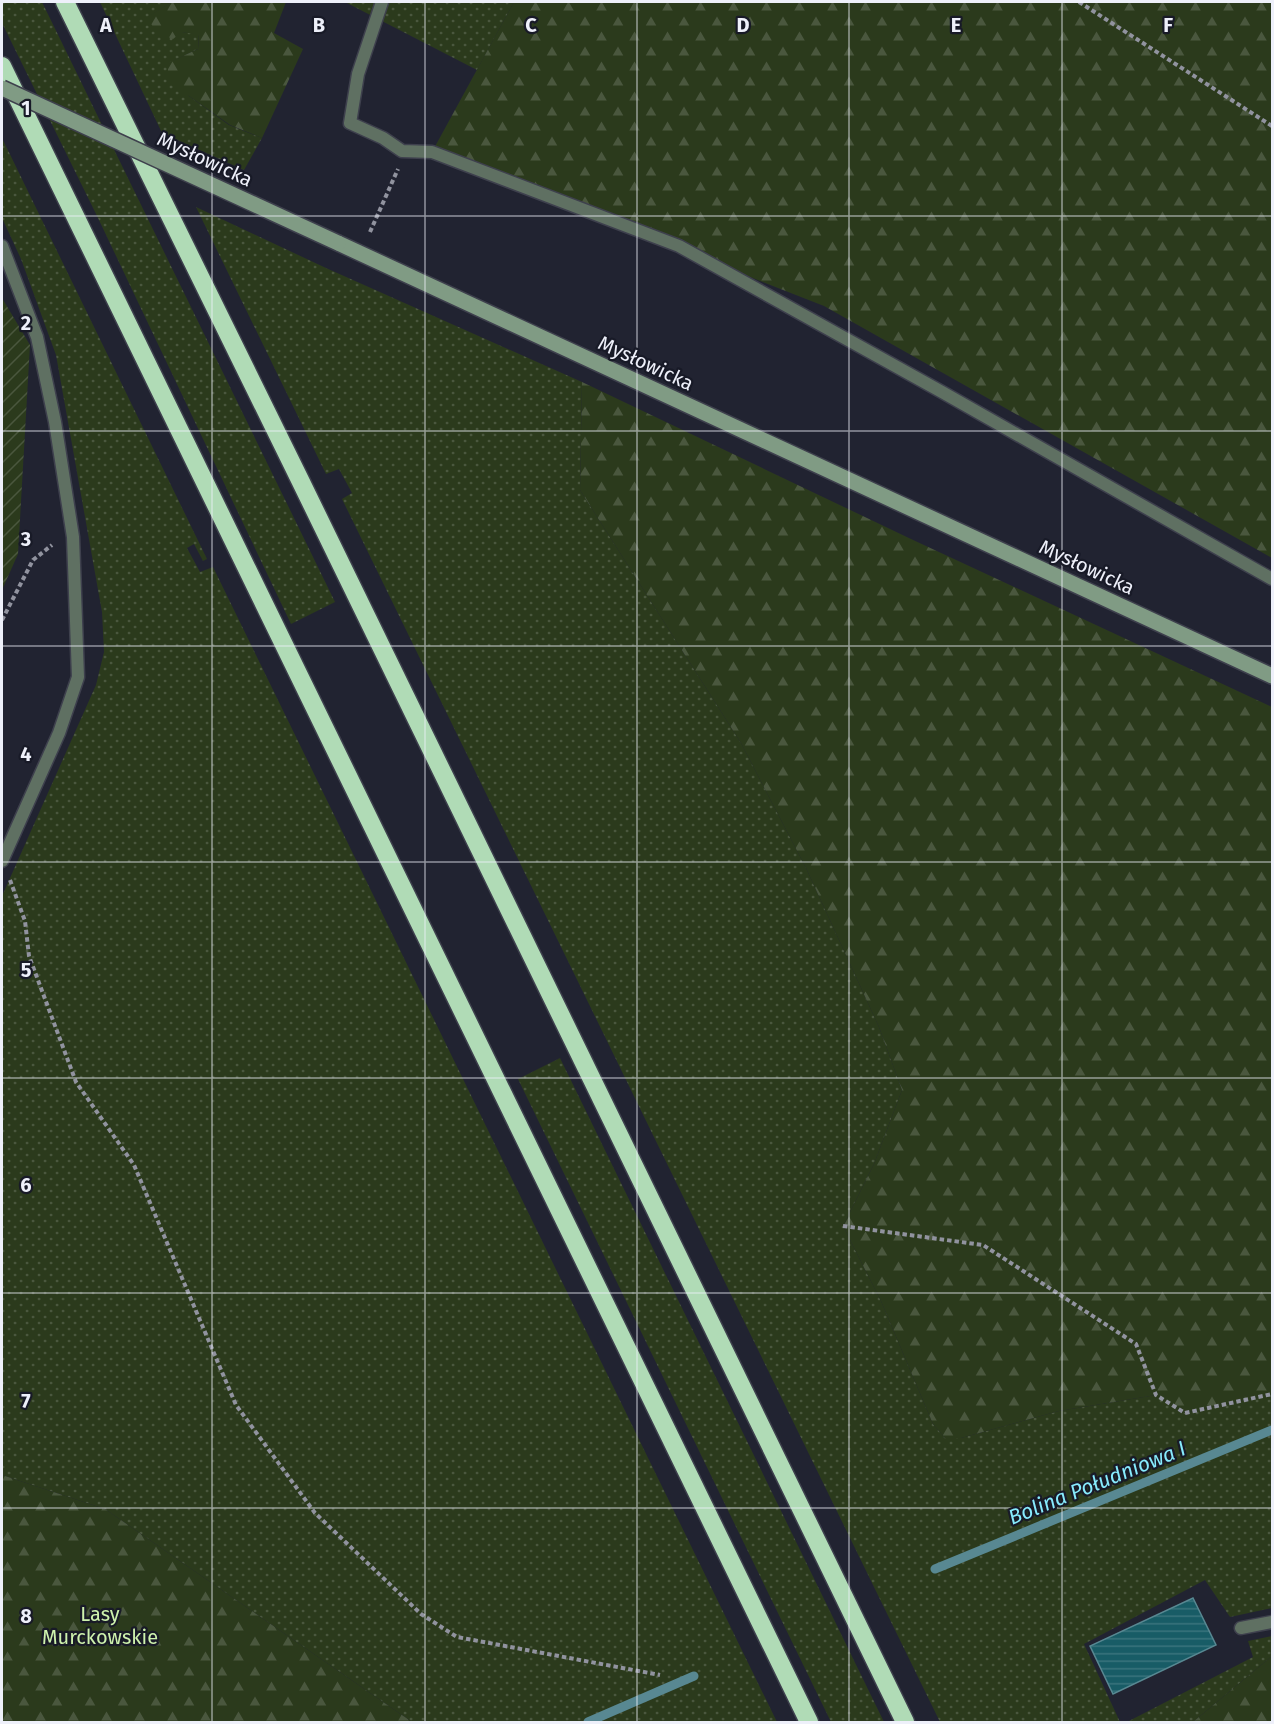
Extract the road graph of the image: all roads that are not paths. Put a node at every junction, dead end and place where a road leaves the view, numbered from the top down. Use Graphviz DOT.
graph roads {
  1 [pos="65,2"];
  2 [pos="382,2"];
  3 [pos="2,66"];
  4 [pos="2,88"];
  5 [pos="2,246"];
  6 [pos="1272,579"];
  7 [pos="1272,676"];
  8 [pos="2,861"];
  9 [pos="1272,1622"];
  10 [pos="1241,1628"];
  11 [pos="809,1722"];
  12 [pos="905,1722"];
  1 -- 12 [label="highway"];
  2 -- 6 [label="lane"];
  3 -- 11 [label="highway"];
  4 -- 7 [label="street, Mysłowicka, bridge"];
  5 -- 8 [label="lane"];
  9 -- 10 [label="lane"];
}
